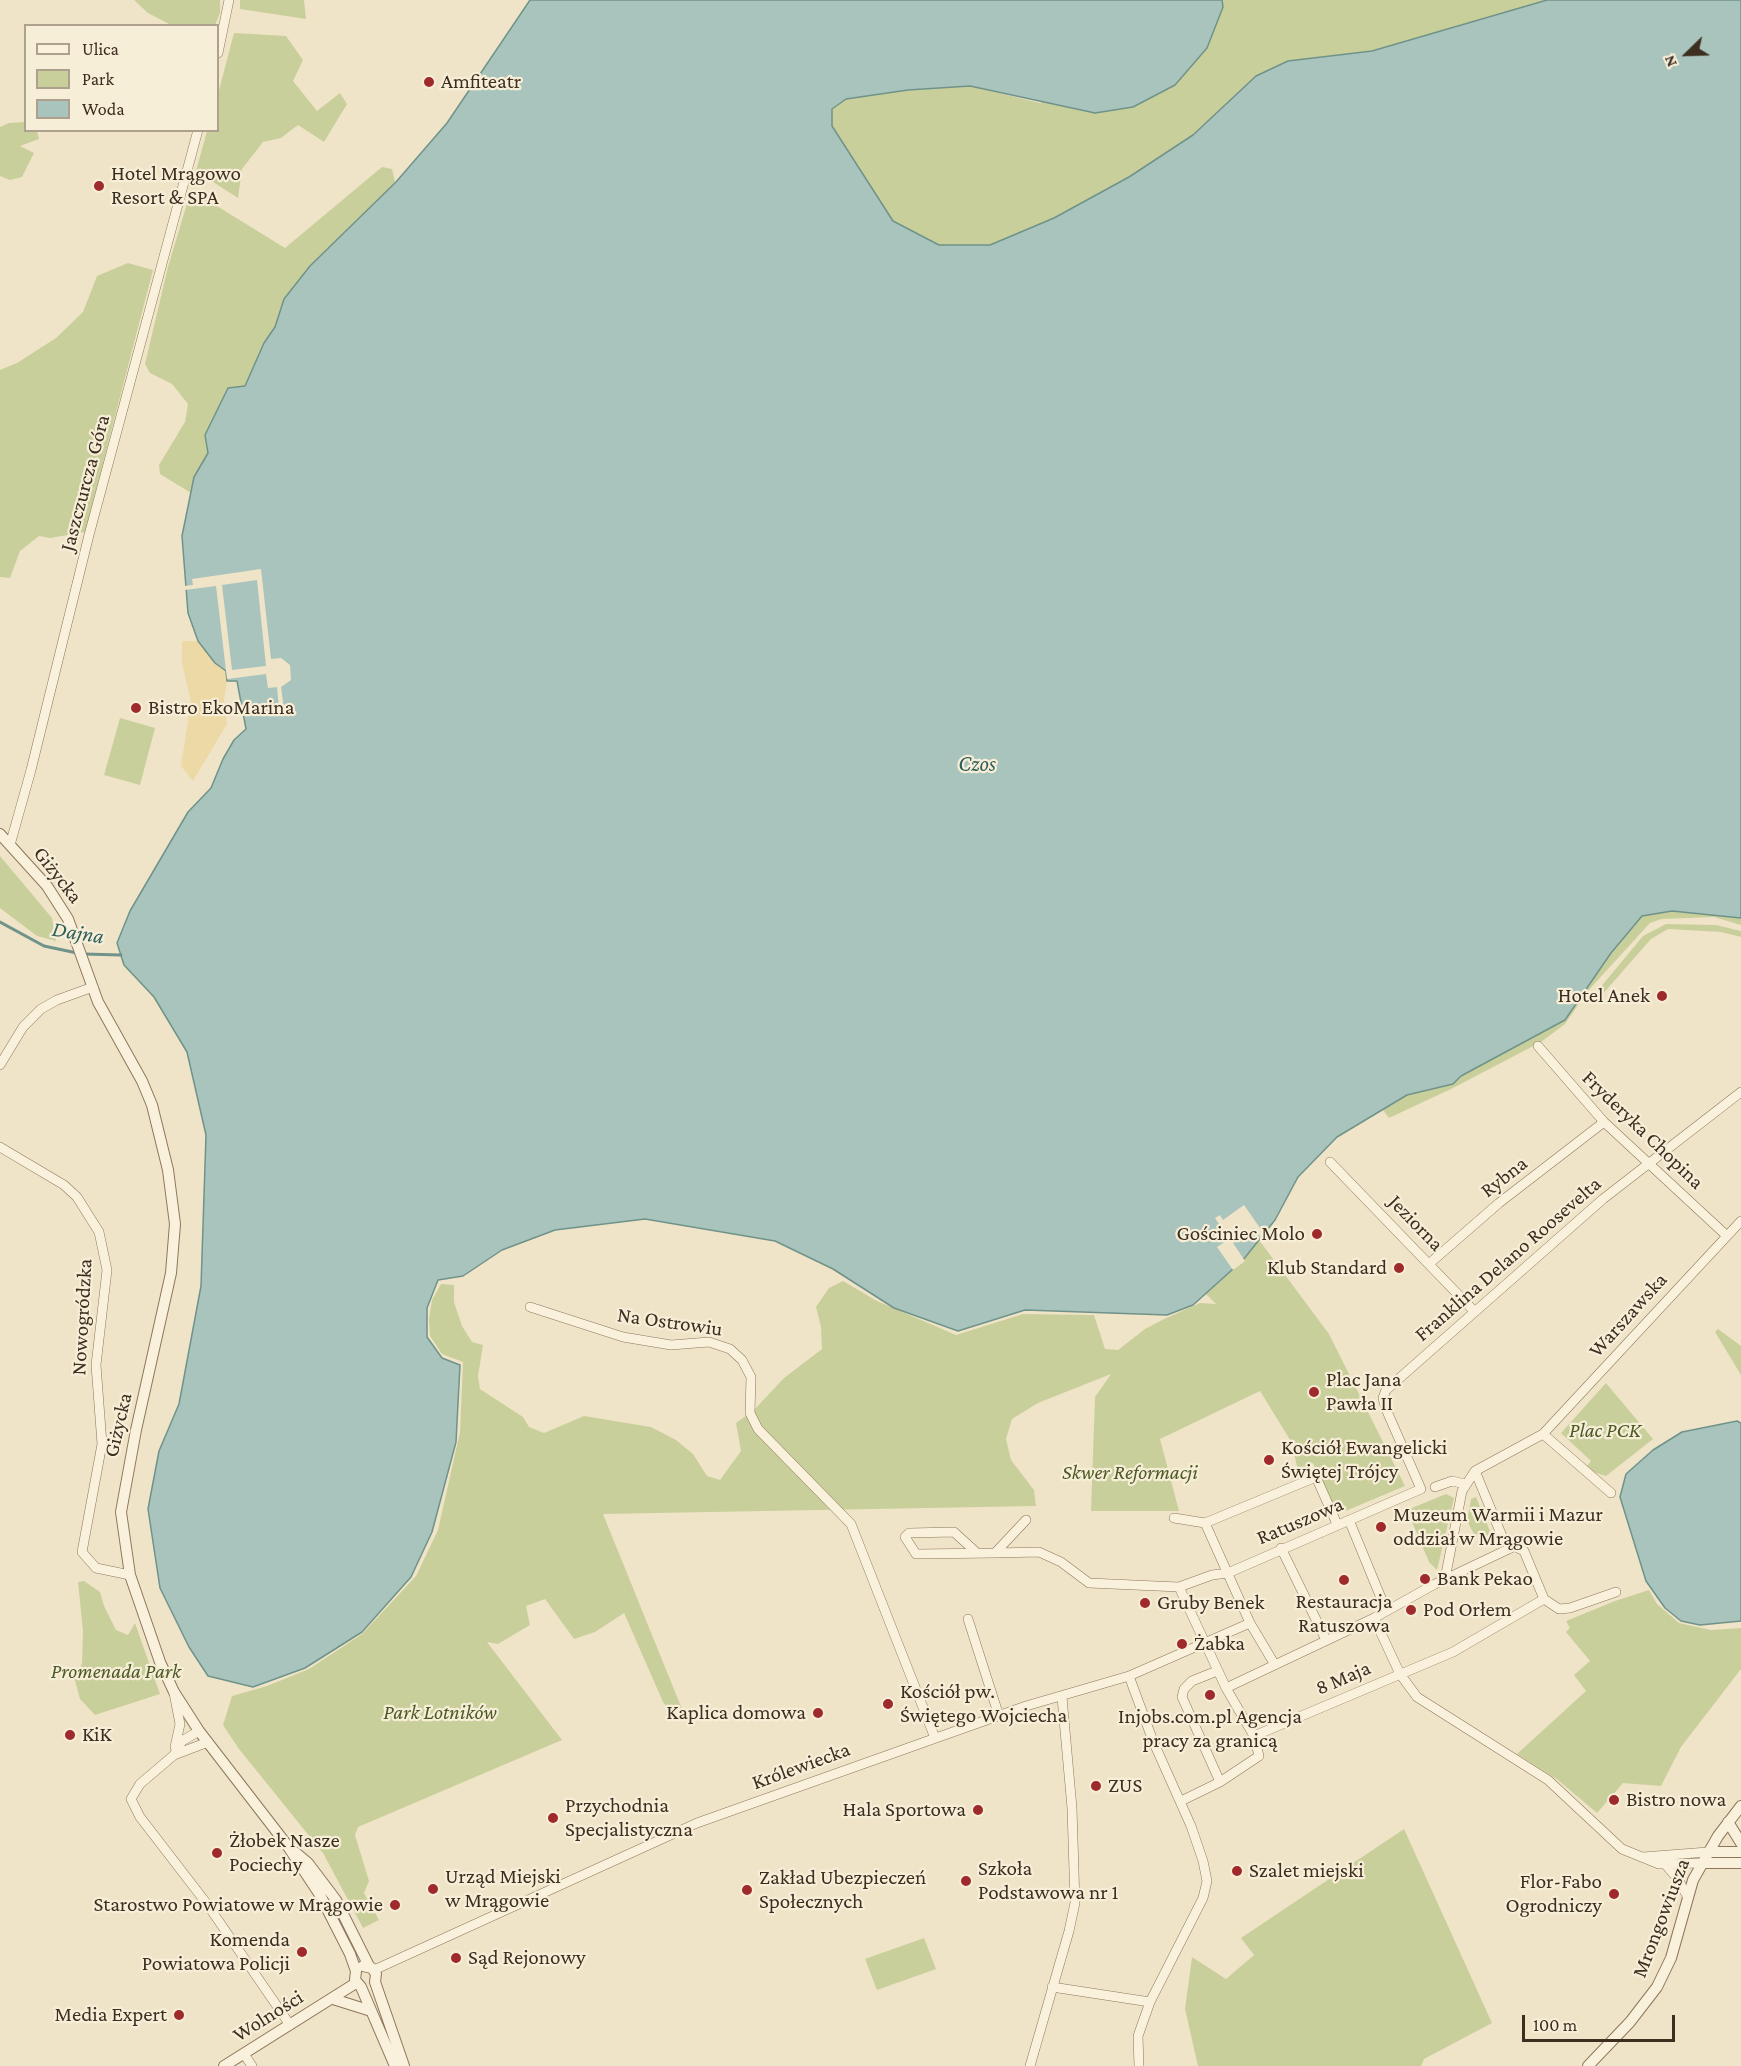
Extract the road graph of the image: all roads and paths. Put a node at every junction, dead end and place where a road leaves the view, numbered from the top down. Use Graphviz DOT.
graph roads {
  1 [pos="229,0"];
  2 [pos="219,48"];
  3 [pos="197,132"];
  4 [pos="0,834"];
  5 [pos="10,845"];
  6 [pos="93,987"];
  7 [pos="1538,1046"];
  8 [pos="0,1065"];
  9 [pos="1741,1092"];
  10 [pos="1604,1122"];
  11 [pos="0,1147"];
  12 [pos="1330,1162"];
  13 [pos="1648,1163"];
  14 [pos="1741,1221"];
  15 [pos="1727,1236"];
  16 [pos="1430,1263"];
  17 [pos="530,1307"];
  18 [pos="1474,1311"];
  19 [pos="1543,1434"];
  20 [pos="1475,1472"];
  21 [pos="1465,1484"];
  22 [pos="1435,1487"];
  23 [pos="1421,1489"];
  24 [pos="1611,1493"];
  25 [pos="1174,1518"];
  26 [pos="1026,1520"];
  27 [pos="1349,1521"];
  28 [pos="1204,1523"];
  29 [pos="1336,1524"];
  30 [pos="1515,1546"];
  31 [pos="1281,1548"];
  32 [pos="976,1553"];
  33 [pos="994,1553"];
  34 [pos="1228,1573"];
  35 [pos="130,1575"];
  36 [pos="1445,1579"];
  37 [pos="1179,1587"];
  38 [pos="1616,1592"];
  39 [pos="1544,1599"];
  40 [pos="1386,1610"];
  41 [pos="1374,1618"];
  42 [pos="968,1619"];
  43 [pos="1250,1623"];
  44 [pos="1326,1640"];
  45 [pos="1205,1643"];
  46 [pos="1275,1665"];
  47 [pos="1217,1671"];
  48 [pos="1400,1674"];
  49 [pos="1129,1676"];
  50 [pos="1226,1688"];
  51 [pos="174,1692"];
  52 [pos="1062,1697"];
  53 [pos="999,1716"];
  54 [pos="199,1731"];
  55 [pos="1254,1736"];
  56 [pos="935,1738"];
  57 [pos="208,1742"];
  58 [pos="174,1755"];
  59 [pos="1220,1782"];
  60 [pos="1181,1801"];
  61 [pos="1741,1806"];
  62 [pos="1728,1822"];
  63 [pos="1741,1843"];
  64 [pos="287,1845"];
  65 [pos="1708,1852"];
  66 [pos="1741,1852"];
  67 [pos="1643,1857"];
  68 [pos="1702,1863"];
  69 [pos="1741,1863"];
  70 [pos="1665,1864"];
  71 [pos="1687,1896"];
  72 [pos="373,1969"];
  73 [pos="356,1971"];
  74 [pos="358,1985"];
  75 [pos="1052,1987"];
  76 [pos="333,1999"];
  77 [pos="1150,2002"];
  78 [pos="368,2010"];
  79 [pos="290,2025"];
  80 [pos="244,2054"];
  81 [pos="224,2066"];
  82 [pos="252,2066"];
  83 [pos="395,2066"];
  84 [pos="404,2066"];
  85 [pos="1030,2066"];
  86 [pos="1139,2066"];
  87 [pos="1588,2066"];
  1 -- 2 [label="street"];
  3 -- 5 [label="street, Jaszczurcza Góra"];
  4 -- 5 [label="street, Giżycka"];
  5 -- 6 [label="street, Giżycka"];
  6 -- 8 [label="street"];
  6 -- 35 [label="street, Giżycka"];
  7 -- 10 [label="street, Fryderyka Chopina"];
  9 -- 13 [label="street, Franklina Delano Roosevelta"];
  10 -- 13 [label="street, Fryderyka Chopina"];
  10 -- 16 [label="street, Rybna"];
  11 -- 35 [label="street, Nowogródzka"];
  12 -- 16 [label="street, Jeziorna"];
  13 -- 15 [label="street, Fryderyka Chopina"];
  13 -- 18 [label="street, Franklina Delano Roosevelta"];
  14 -- 15 [label="street, Warszawska"];
  15 -- 19 [label="street, Warszawska"];
  16 -- 18 [label="street, Jeziorna"];
  17 -- 56 [label="street, Na Ostrowiu"];
  18 -- 23 [label="street, Franklina Delano Roosevelta"];
  19 -- 20 [label="street"];
  19 -- 24 [label="street"];
  20 -- 21 [label="street"];
  20 -- 30 [label="street"];
  21 -- 22 [label="street"];
  21 -- 36 [label="street"];
  23 -- 27 [label="street, Ratuszowa"];
  25 -- 28 [label="street"];
  26 -- 33 [label="street"];
  27 -- 29 [label="street, Ratuszowa"];
  27 -- 40 [label="street"];
  28 -- 29 [label="street"];
  28 -- 34 [label="street"];
  29 -- 31 [label="street, Ratuszowa"];
  30 -- 36 [label="street"];
  30 -- 39 [label="street"];
  31 -- 34 [label="street, Ratuszowa"];
  31 -- 44 [label="street"];
  32 -- 32 [label="street"];
  32 -- 33 [label="street"];
  33 -- 37 [label="street"];
  34 -- 37 [label="street, Ratuszowa"];
  34 -- 43 [label="street"];
  35 -- 51 [label="street, Giżycka"];
  36 -- 40 [label="street"];
  37 -- 45 [label="street"];
  38 -- 39 [label="street"];
  39 -- 48 [label="street, 8 Maja"];
  40 -- 41 [label="street"];
  41 -- 44 [label="street"];
  41 -- 48 [label="street"];
  42 -- 53 [label="street"];
  43 -- 45 [label="street, Królewiecka"];
  43 -- 46 [label="street"];
  44 -- 46 [label="street"];
  45 -- 47 [label="street"];
  45 -- 49 [label="street, Królewiecka"];
  46 -- 50 [label="street"];
  47 -- 50 [label="street"];
  47 -- 59 [label="street"];
  48 -- 55 [label="street, 8 Maja"];
  48 -- 67 [label="street"];
  49 -- 52 [label="street, Królewiecka"];
  49 -- 60 [label="street"];
  50 -- 55 [label="street"];
  51 -- 54 [label="street, Giżycka"];
  51 -- 58 [label="street"];
  52 -- 53 [label="street, Królewiecka"];
  52 -- 75 [label="street"];
  53 -- 56 [label="street, Królewiecka"];
  54 -- 57 [label="street, Giżycka"];
  54 -- 58 [label="street"];
  55 -- 59 [label="street"];
  56 -- 72 [label="street, Królewiecka"];
  57 -- 58 [label="street"];
  57 -- 64 [label="street, Giżycka"];
  58 -- 79 [label="street"];
  59 -- 60 [label="street"];
  60 -- 77 [label="street"];
  61 -- 62 [label="street, Mrongowiusza"];
  62 -- 63 [label="street"];
  62 -- 65 [label="street, Mrongowiusza"];
  64 -- 72 [label="street, Giżycka"];
  64 -- 73 [label="street, Giżycka"];
  65 -- 66 [label="street"];
  65 -- 67 [label="street"];
  65 -- 68 [label="street, Mrongowiusza"];
  67 -- 70 [label="street"];
  68 -- 69 [label="street"];
  68 -- 70 [label="street"];
  68 -- 71 [label="street, Mrongowiusza"];
  70 -- 71 [label="street"];
  71 -- 87 [label="street, Mrongowiusza"];
  72 -- 73 [label="street"];
  72 -- 74 [label="street, Wolności"];
  72 -- 84 [label="street, Giżycka"];
  73 -- 74 [label="street"];
  74 -- 76 [label="street, Wolności"];
  74 -- 78 [label="street"];
  75 -- 77 [label="street"];
  75 -- 85 [label="street"];
  76 -- 78 [label="street, Wolności"];
  76 -- 79 [label="street, Wolności"];
  77 -- 86 [label="street"];
  78 -- 83 [label="street"];
  79 -- 80 [label="street, Wolności"];
  80 -- 81 [label="street, Wolności"];
  80 -- 82 [label="street"];
}
